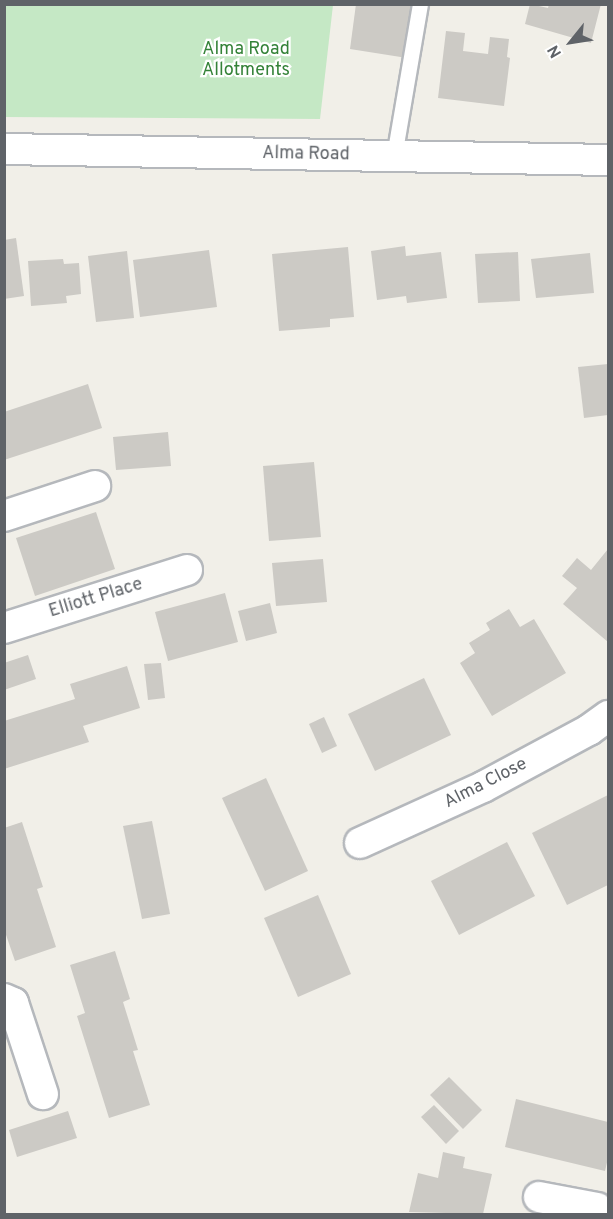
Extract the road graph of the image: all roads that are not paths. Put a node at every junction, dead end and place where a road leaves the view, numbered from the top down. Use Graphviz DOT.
graph roads {
  1 [pos="420,4"];
  2 [pos="4,149"];
  3 [pos="394,156"];
  4 [pos="609,160"];
  5 [pos="95,486"];
  6 [pos="4,516"];
  7 [pos="187,570"];
  8 [pos="5,627"];
  9 [pos="609,716"];
  10 [pos="360,843"];
  11 [pos="4,999"];
  12 [pos="44,1094"];
  13 [pos="539,1197"];
  14 [pos="579,1208"];
  1 -- 3 [label="lane"];
  2 -- 3 [label="street, Alma Road"];
  3 -- 4 [label="street, Alma Road"];
  5 -- 6 [label="street"];
  7 -- 8 [label="street, Elliott Place"];
  9 -- 10 [label="street, Alma Close"];
  11 -- 12 [label="street"];
  13 -- 14 [label="street"];
}
